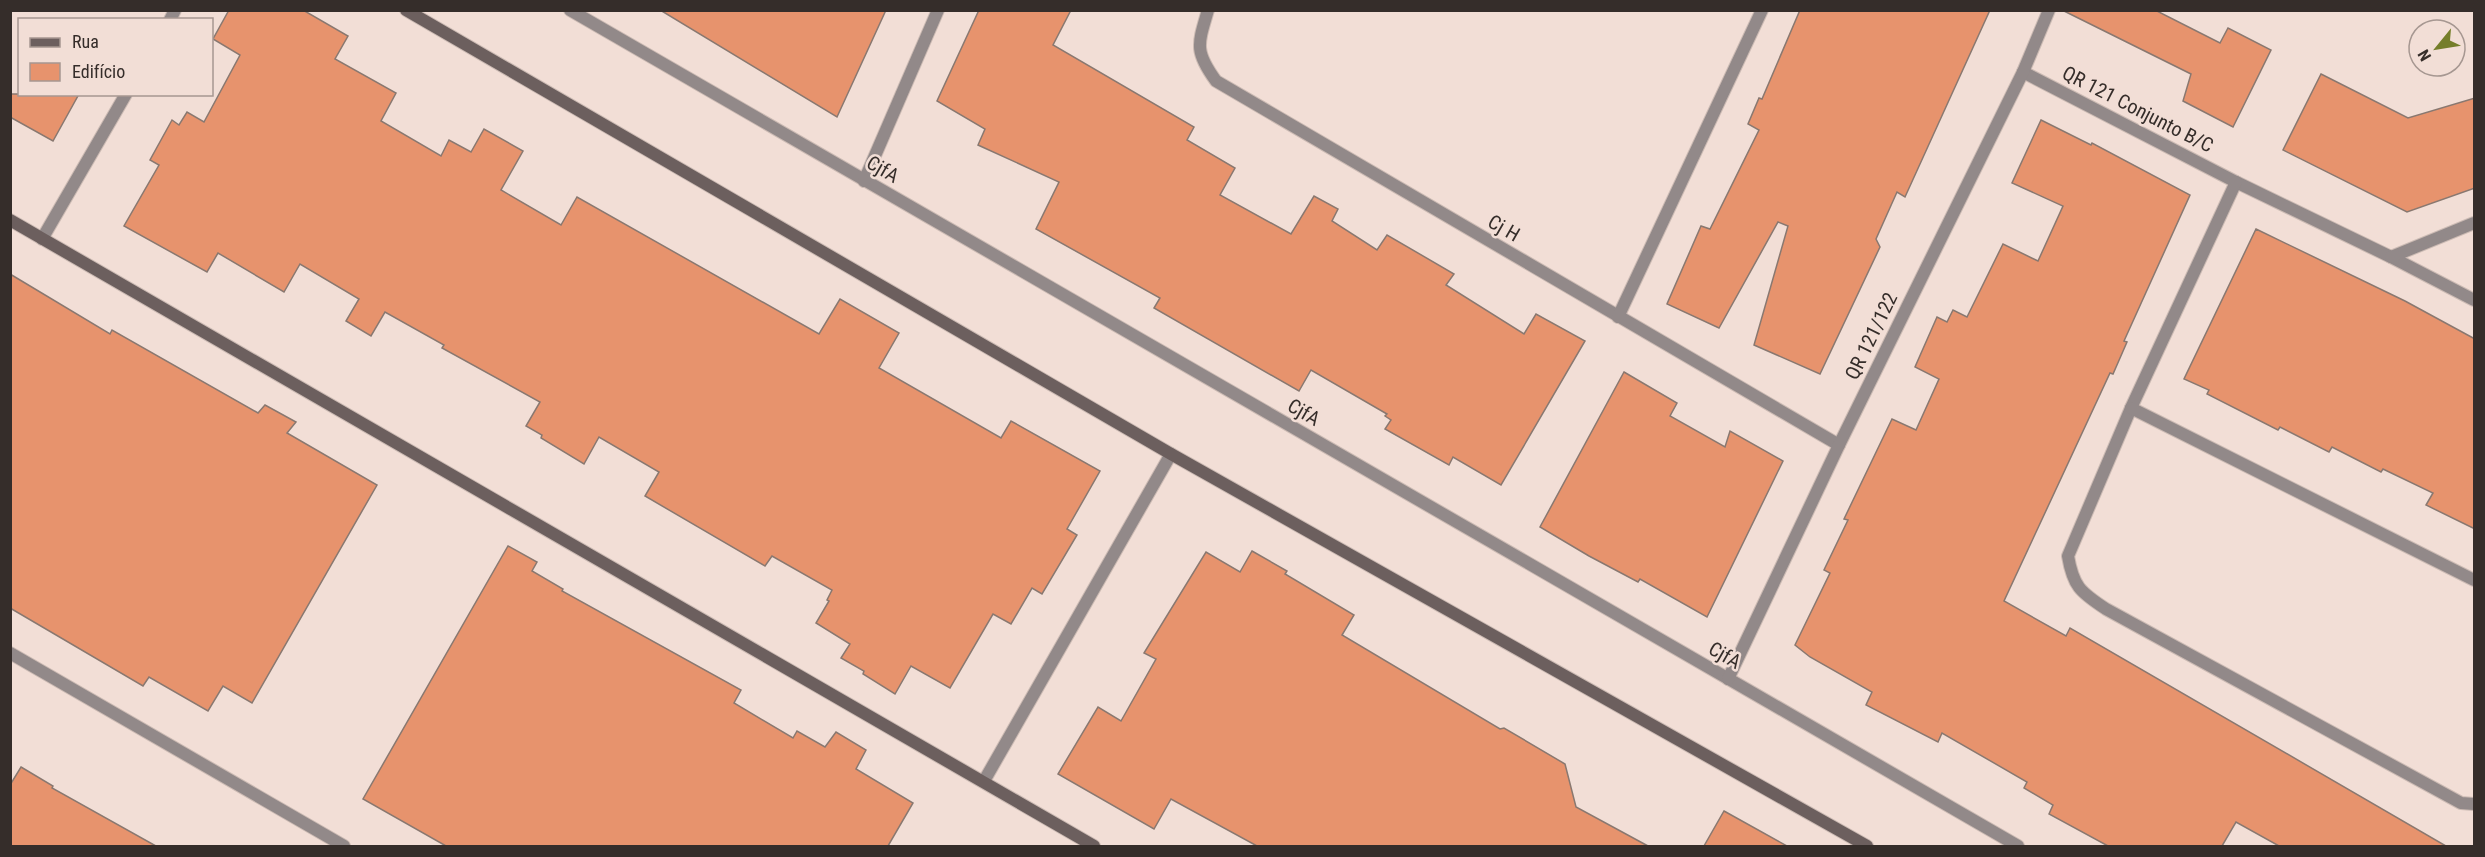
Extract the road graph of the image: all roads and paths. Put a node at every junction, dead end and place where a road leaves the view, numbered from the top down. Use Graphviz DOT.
graph roads {
  1 [pos="406,10"];
  2 [pos="570,10"];
  3 [pos="938,10"];
  4 [pos="1208,10"];
  5 [pos="1762,10"];
  6 [pos="2049,10"];
  7 [pos="2023,72"];
  8 [pos="125,96"];
  9 [pos="864,181"];
  10 [pos="2236,182"];
  11 [pos="10,220"];
  12 [pos="2475,223"];
  13 [pos="42,239"];
  14 [pos="2391,257"];
  15 [pos="2475,300"];
  16 [pos="1618,317"];
  17 [pos="2131,408"];
  18 [pos="1839,446"];
  19 [pos="1171,454"];
  20 [pos="2475,580"];
  21 [pos="10,653"];
  22 [pos="1728,679"];
  23 [pos="984,781"];
  24 [pos="2475,804"];
  25 [pos="344,846"];
  26 [pos="1094,846"];
  27 [pos="1867,846"];
  28 [pos="2018,846"];
  1 -- 19 [label="street"];
  2 -- 9 [label="street, CjfA"];
  3 -- 9 [label="street"];
  4 -- 16 [label="street, Cj H"];
  5 -- 16 [label="street"];
  6 -- 7 [label="street, QR 121/122"];
  7 -- 10 [label="street, QR 121 Conjunto B/C"];
  7 -- 18 [label="street, QR 121/122"];
  8 -- 13 [label="street"];
  9 -- 22 [label="street, CjfA"];
  10 -- 14 [label="street, QR 121 Conjunto B/C"];
  10 -- 17 [label="street"];
  11 -- 13 [label="street"];
  12 -- 14 [label="street"];
  13 -- 23 [label="street"];
  14 -- 15 [label="street, QR 121 Conjunto B/C"];
  16 -- 18 [label="street, Cj H"];
  17 -- 20 [label="street"];
  17 -- 24 [label="street"];
  18 -- 22 [label="street, QR 121/122"];
  19 -- 23 [label="street"];
  19 -- 27 [label="street"];
  21 -- 25 [label="street"];
  22 -- 28 [label="street, CjfA"];
  23 -- 26 [label="street"];
}
